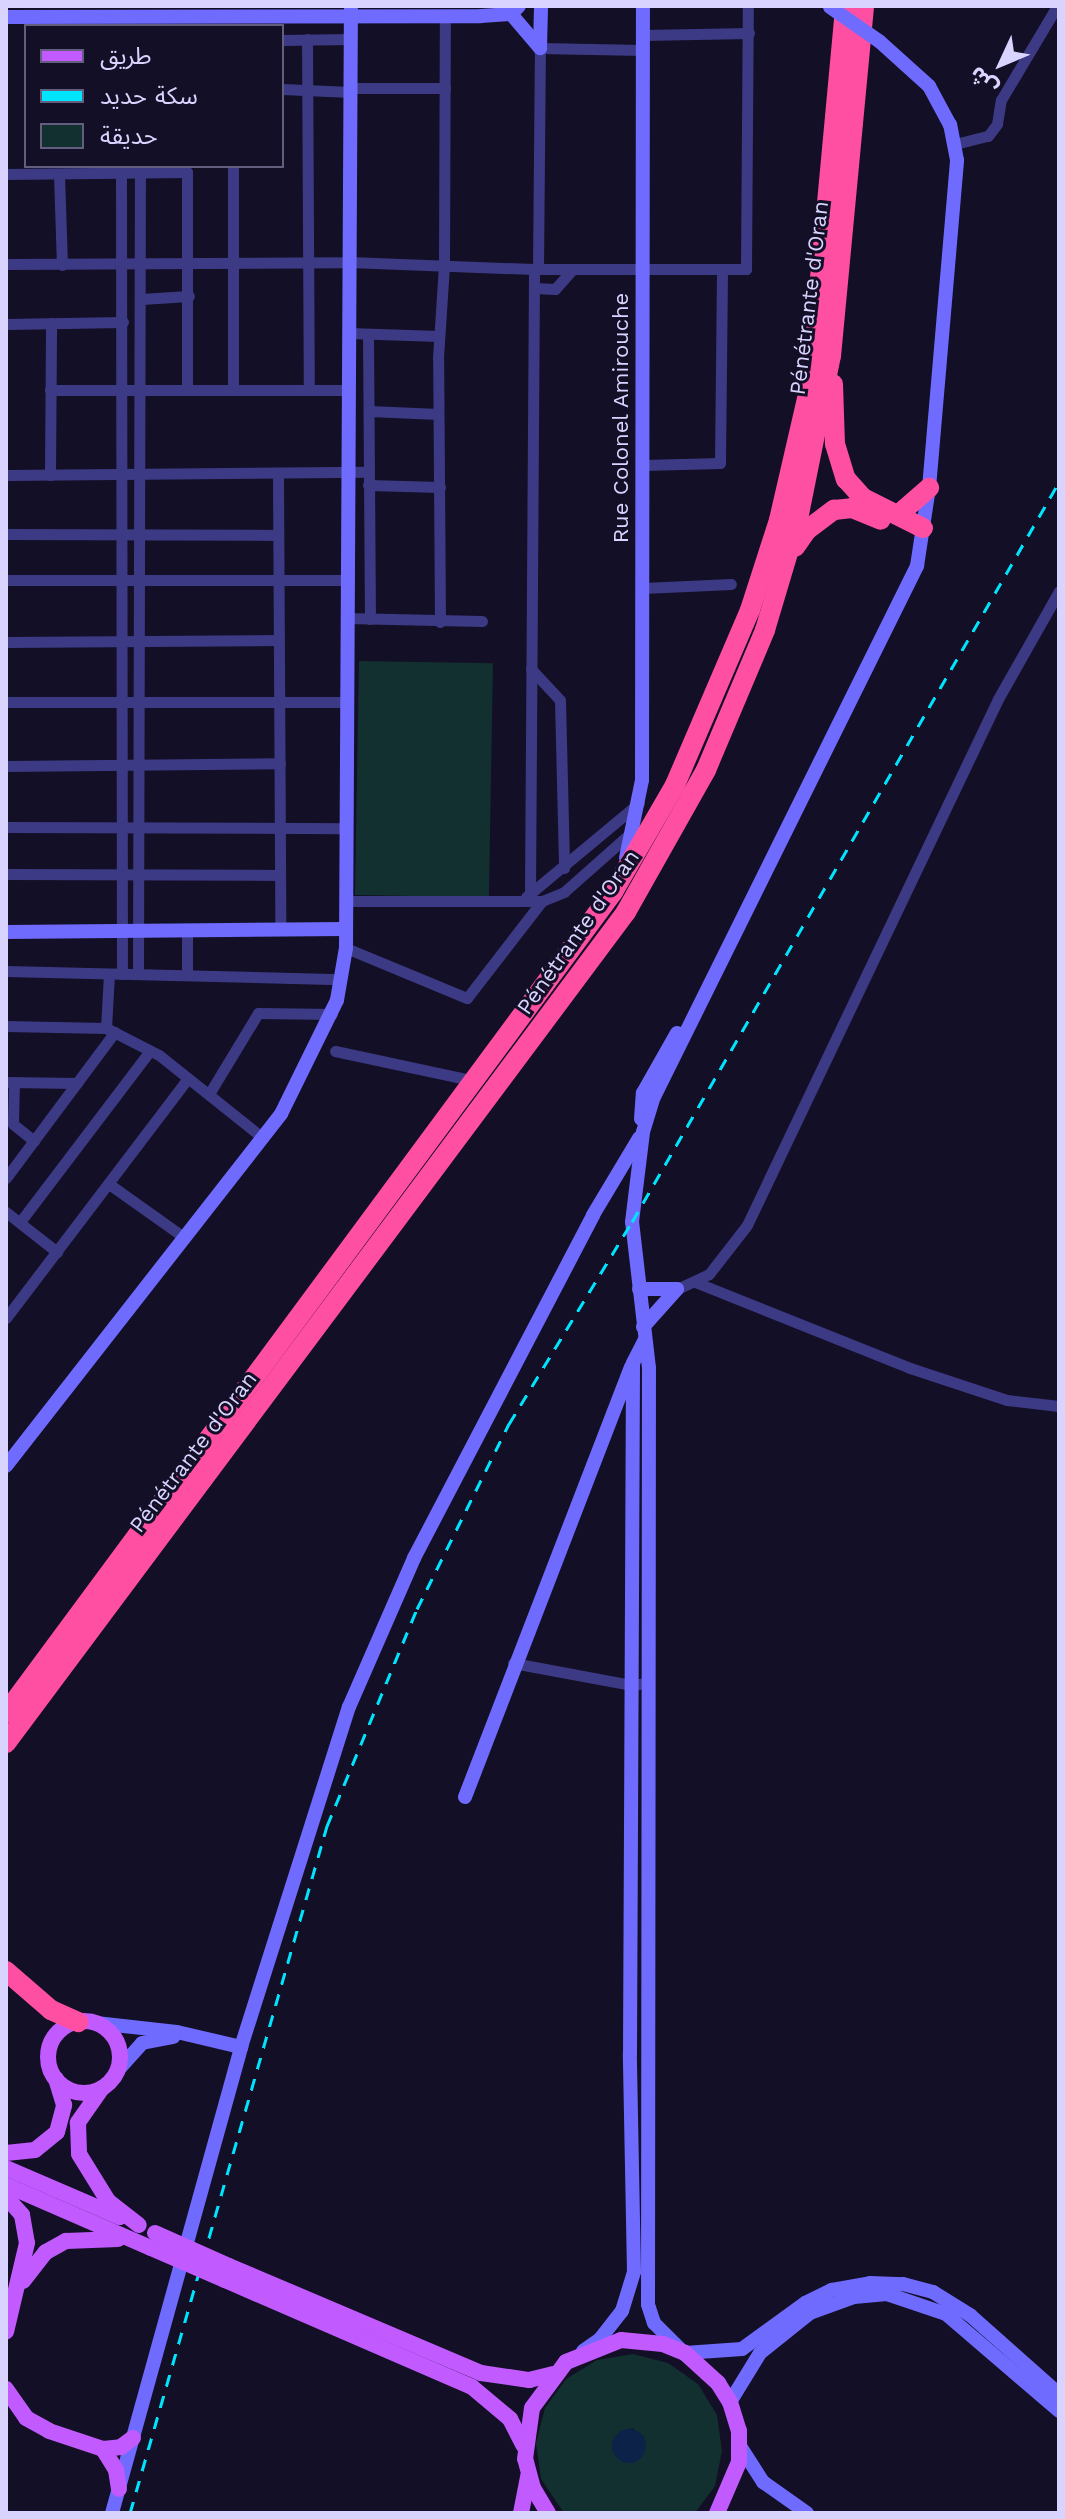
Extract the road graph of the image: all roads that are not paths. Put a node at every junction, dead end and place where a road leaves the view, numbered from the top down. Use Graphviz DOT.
graph roads {
  1 [pos="541,6"];
  2 [pos="643,6"];
  3 [pos="748,6"];
  4 [pos="829,6"];
  5 [pos="845,6"];
  6 [pos="864,6"];
  7 [pos="1057,6"];
  8 [pos="515,10"];
  9 [pos="351,12"];
  10 [pos="445,16"];
  11 [pos="6,17"];
  12 [pos="183,22"];
  13 [pos="749,33"];
  14 [pos="643,35"];
  15 [pos="307,39"];
  16 [pos="351,39"];
  17 [pos="284,40"];
  18 [pos="540,48"];
  19 [pos="642,50"];
  20 [pos="445,88"];
  21 [pos="284,89"];
  22 [pos="308,90"];
  23 [pos="351,90"];
  24 [pos="955,144"];
  25 [pos="233,168"];
  26 [pos="6,174"];
  27 [pos="59,175"];
  28 [pos="121,175"];
  29 [pos="140,175"];
  30 [pos="309,262"];
  31 [pos="349,262"];
  32 [pos="6,264"];
  33 [pos="189,264"];
  34 [pos="235,264"];
  35 [pos="62,265"];
  36 [pos="142,265"];
  37 [pos="123,266"];
  38 [pos="444,266"];
  39 [pos="536,269"];
  40 [pos="573,269"];
  41 [pos="643,269"];
  42 [pos="722,270"];
  43 [pos="534,288"];
  44 [pos="189,296"];
  45 [pos="141,299"];
  46 [pos="123,322"];
  47 [pos="51,323"];
  48 [pos="6,324"];
  49 [pos="349,333"];
  50 [pos="368,334"];
  51 [pos="439,336"];
  52 [pos="831,356"];
  53 [pos="233,386"];
  54 [pos="123,387"];
  55 [pos="140,387"];
  56 [pos="187,387"];
  57 [pos="309,388"];
  58 [pos="50,390"];
  59 [pos="348,390"];
  60 [pos="369,411"];
  61 [pos="438,414"];
  62 [pos="643,465"];
  63 [pos="346,473"];
  64 [pos="124,474"];
  65 [pos="141,474"];
  66 [pos="278,474"];
  67 [pos="6,475"];
  68 [pos="50,475"];
  69 [pos="368,478"];
  70 [pos="440,487"];
  71 [pos="929,488"];
  72 [pos="899,514"];
  73 [pos="140,532"];
  74 [pos="123,533"];
  75 [pos="6,534"];
  76 [pos="922,534"];
  77 [pos="278,535"];
  78 [pos="123,577"];
  79 [pos="139,577"];
  80 [pos="278,577"];
  81 [pos="6,580"];
  82 [pos="346,580"];
  83 [pos="731,584"];
  84 [pos="643,588"];
  85 [pos="1059,591"];
  86 [pos="778,592"];
  87 [pos="346,618"];
  88 [pos="370,619"];
  89 [pos="482,621"];
  90 [pos="440,622"];
  91 [pos="123,640"];
  92 [pos="139,640"];
  93 [pos="279,640"];
  94 [pos="6,642"];
  95 [pos="531,669"];
  96 [pos="6,702"];
  97 [pos="346,702"];
  98 [pos="122,703"];
  99 [pos="139,703"];
  100 [pos="280,703"];
  101 [pos="280,763"];
  102 [pos="140,765"];
  103 [pos="6,766"];
  104 [pos="120,766"];
  105 [pos="640,802"];
  106 [pos="138,825"];
  107 [pos="121,826"];
  108 [pos="6,827"];
  109 [pos="279,828"];
  110 [pos="346,828"];
  111 [pos="634,829"];
  112 [pos="607,853"];
  113 [pos="622,867"];
  114 [pos="564,868"];
  115 [pos="6,874"];
  116 [pos="138,874"];
  117 [pos="120,875"];
  118 [pos="280,875"];
  119 [pos="613,892"];
  120 [pos="530,895"];
  121 [pos="346,901"];
  122 [pos="542,901"];
  123 [pos="514,902"];
  124 [pos="346,929"];
  125 [pos="120,930"];
  126 [pos="137,930"];
  127 [pos="187,930"];
  128 [pos="280,930"];
  129 [pos="6,932"];
  130 [pos="346,948"];
  131 [pos="6,971"];
  132 [pos="138,972"];
  133 [pos="187,973"];
  134 [pos="109,974"];
  135 [pos="122,974"];
  136 [pos="341,979"];
  137 [pos="332,1014"];
  138 [pos="6,1026"];
  139 [pos="110,1030"];
  140 [pos="150,1051"];
  141 [pos="335,1051"];
  142 [pos="188,1078"];
  143 [pos="476,1081"];
  144 [pos="10,1082"];
  145 [pos="77,1083"];
  146 [pos="209,1094"];
  147 [pos="643,1132"];
  148 [pos="263,1138"];
  149 [pos="34,1141"];
  150 [pos="6,1178"];
  151 [pos="109,1184"];
  152 [pos="6,1212"];
  153 [pos="20,1222"];
  154 [pos="185,1238"];
  155 [pos="57,1252"];
  156 [pos="695,1282"];
  157 [pos="639,1289"];
  158 [pos="677,1289"];
  159 [pos="6,1318"];
  160 [pos="643,1334"];
  161 [pos="633,1363"];
  162 [pos="1059,1406"];
  163 [pos="6,1466"];
  164 [pos="513,1663"];
  165 [pos="63,1667"];
  166 [pos="647,1683"];
  167 [pos="632,1685"];
  168 [pos="6,1713"];
  169 [pos="6,1743"];
  170 [pos="6,1756"];
  171 [pos="465,1797"];
  172 [pos="6,1971"];
  173 [pos="87,2022"];
  174 [pos="240,2050"];
  175 [pos="630,2054"];
  176 [pos="646,2056"];
  177 [pos="118,2070"];
  178 [pos="55,2078"];
  179 [pos="104,2087"];
  180 [pos="6,2153"];
  181 [pos="6,2168"];
  182 [pos="6,2185"];
  183 [pos="6,2196"];
  184 [pos="38,2200"];
  185 [pos="139,2225"];
  186 [pos="149,2242"];
  187 [pos="227,2273"];
  188 [pos="20,2286"];
  189 [pos="6,2332"];
  190 [pos="581,2352"];
  191 [pos="684,2353"];
  192 [pos="553,2374"];
  193 [pos="6,2389"];
  194 [pos="1059,2394"];
  195 [pos="730,2402"];
  196 [pos="1059,2411"];
  197 [pos="133,2438"];
  198 [pos="740,2446"];
  199 [pos="525,2447"];
  200 [pos="103,2449"];
  201 [pos="527,2471"];
  202 [pos="119,2489"];
  203 [pos="112,2513"];
  204 [pos="521,2513"];
  205 [pos="548,2513"];
  206 [pos="717,2513"];
  207 [pos="807,2513"];
  1 -- 18 [label="street"];
  2 -- 14 [label="street, Rue Colonel Amirouche"];
  3 -- 13 [label="street"];
  4 -- 24 [label="street, bridge"];
  5 -- 119 [label="highway, Pénétrante d'Oran"];
  6 -- 52 [label="highway, Pénétrante d'Oran"];
  7 -- 24 [label="street"];
  8 -- 10 [label="street"];
  8 -- 18 [label="street"];
  9 -- 10 [label="street"];
  9 -- 12 [label="street"];
  9 -- 16 [label="street"];
  10 -- 20 [label="street"];
  11 -- 12 [label="street"];
  13 -- 14 [label="street"];
  13 -- 42 [label="street"];
  14 -- 19 [label="street, Rue Colonel Amirouche"];
  15 -- 16 [label="street"];
  15 -- 17 [label="street"];
  15 -- 22 [label="street"];
  16 -- 23 [label="street"];
  18 -- 19 [label="street"];
  18 -- 39 [label="street"];
  19 -- 41 [label="street, Rue Colonel Amirouche"];
  20 -- 23 [label="street"];
  20 -- 38 [label="street"];
  21 -- 22 [label="street"];
  22 -- 23 [label="street"];
  22 -- 30 [label="street"];
  23 -- 31 [label="street"];
  24 -- 71 [label="street"];
  25 -- 34 [label="street"];
  26 -- 27 [label="street"];
  27 -- 28 [label="street"];
  27 -- 35 [label="street"];
  28 -- 29 [label="street"];
  28 -- 37 [label="street"];
  29 -- 33 [label="street"];
  29 -- 36 [label="street"];
  30 -- 31 [label="street"];
  30 -- 34 [label="street"];
  30 -- 57 [label="street"];
  31 -- 38 [label="street"];
  31 -- 49 [label="street"];
  32 -- 35 [label="street"];
  33 -- 34 [label="street"];
  33 -- 36 [label="street"];
  33 -- 44 [label="street"];
  34 -- 53 [label="street"];
  35 -- 37 [label="street"];
  36 -- 37 [label="street"];
  36 -- 45 [label="street"];
  37 -- 46 [label="street"];
  38 -- 39 [label="street"];
  38 -- 51 [label="street"];
  39 -- 40 [label="street"];
  39 -- 43 [label="street"];
  40 -- 41 [label="street"];
  40 -- 43 [label="street"];
  41 -- 42 [label="street"];
  41 -- 62 [label="street, Rue Colonel Amirouche"];
  42 -- 62 [label="street"];
  43 -- 95 [label="street"];
  44 -- 45 [label="street"];
  44 -- 56 [label="street"];
  45 -- 55 [label="street"];
  46 -- 47 [label="street"];
  46 -- 54 [label="street"];
  47 -- 48 [label="street"];
  47 -- 58 [label="street"];
  49 -- 50 [label="street"];
  49 -- 59 [label="street"];
  50 -- 51 [label="street"];
  50 -- 60 [label="street"];
  51 -- 61 [label="street"];
  52 -- 72 [label="highway"];
  52 -- 86 [label="highway, Pénétrante d'Oran"];
  53 -- 56 [label="street"];
  53 -- 57 [label="street"];
  54 -- 55 [label="street"];
  54 -- 58 [label="street"];
  54 -- 64 [label="street"];
  55 -- 56 [label="street"];
  55 -- 65 [label="street"];
  57 -- 59 [label="street"];
  58 -- 68 [label="street"];
  59 -- 63 [label="street"];
  60 -- 61 [label="street"];
  60 -- 69 [label="street"];
  61 -- 70 [label="street"];
  62 -- 84 [label="street, Rue Colonel Amirouche"];
  63 -- 66 [label="street"];
  63 -- 69 [label="street"];
  63 -- 82 [label="street"];
  64 -- 65 [label="street"];
  64 -- 68 [label="street"];
  64 -- 74 [label="street"];
  65 -- 66 [label="street"];
  65 -- 73 [label="street"];
  66 -- 77 [label="street"];
  67 -- 68 [label="street"];
  69 -- 70 [label="street"];
  69 -- 88 [label="street"];
  70 -- 90 [label="street"];
  71 -- 72 [label="highway"];
  71 -- 76 [label="street"];
  72 -- 76 [label="highway"];
  73 -- 74 [label="street"];
  73 -- 77 [label="street"];
  73 -- 79 [label="street"];
  74 -- 75 [label="street"];
  74 -- 78 [label="street"];
  76 -- 86 [label="highway"];
  76 -- 147 [label="street"];
  77 -- 80 [label="street"];
  78 -- 79 [label="street"];
  78 -- 81 [label="street"];
  78 -- 91 [label="street"];
  79 -- 80 [label="street"];
  79 -- 92 [label="street"];
  80 -- 82 [label="street"];
  80 -- 93 [label="street"];
  82 -- 87 [label="street"];
  83 -- 84 [label="street"];
  84 -- 105 [label="street, Rue Colonel Amirouche"];
  85 -- 156 [label="street"];
  86 -- 165 [label="highway, Pénétrante d'Oran"];
  87 -- 88 [label="street"];
  87 -- 97 [label="street"];
  88 -- 90 [label="street"];
  89 -- 90 [label="street"];
  91 -- 92 [label="street"];
  91 -- 94 [label="street"];
  91 -- 98 [label="street"];
  92 -- 93 [label="street"];
  92 -- 99 [label="street"];
  93 -- 100 [label="street"];
  95 -- 114 [label="street"];
  95 -- 120 [label="street"];
  96 -- 98 [label="street"];
  97 -- 100 [label="street"];
  97 -- 110 [label="street"];
  98 -- 99 [label="street"];
  98 -- 104 [label="street"];
  99 -- 100 [label="street"];
  99 -- 102 [label="street"];
  100 -- 101 [label="street"];
  101 -- 102 [label="street"];
  101 -- 109 [label="street"];
  102 -- 104 [label="street"];
  102 -- 106 [label="street"];
  103 -- 104 [label="street"];
  104 -- 107 [label="street"];
  105 -- 111 [label="street, Rue Colonel Amirouche"];
  105 -- 114 [label="street"];
  106 -- 107 [label="street"];
  106 -- 109 [label="street"];
  106 -- 116 [label="street"];
  107 -- 108 [label="street"];
  107 -- 117 [label="street"];
  109 -- 110 [label="street"];
  109 -- 118 [label="street"];
  110 -- 121 [label="street"];
  111 -- 112 [label="street"];
  111 -- 113 [label="street, Rue Colonel Amirouche"];
  112 -- 113 [label="street"];
  112 -- 122 [label="street"];
  113 -- 119 [label="street, Rue Colonel Amirouche"];
  114 -- 120 [label="street"];
  115 -- 117 [label="street"];
  116 -- 117 [label="street"];
  116 -- 118 [label="street"];
  116 -- 126 [label="street"];
  117 -- 125 [label="street"];
  118 -- 128 [label="street"];
  119 -- 143 [label="highway, Pénétrante d'Oran"];
  120 -- 123 [label="street"];
  121 -- 123 [label="street"];
  121 -- 124 [label="street"];
  122 -- 123 [label="street"];
  122 -- 130 [label="street"];
  124 -- 128 [label="street"];
  124 -- 130 [label="street"];
  125 -- 126 [label="street"];
  125 -- 129 [label="street"];
  125 -- 135 [label="street"];
  126 -- 127 [label="street"];
  126 -- 132 [label="street"];
  127 -- 128 [label="street"];
  127 -- 133 [label="street"];
  130 -- 136 [label="street"];
  131 -- 134 [label="street"];
  132 -- 133 [label="street"];
  132 -- 135 [label="street"];
  133 -- 136 [label="street"];
  134 -- 135 [label="street"];
  134 -- 139 [label="street"];
  136 -- 137 [label="street"];
  137 -- 146 [label="street"];
  137 -- 148 [label="street"];
  138 -- 139 [label="street"];
  139 -- 140 [label="street"];
  139 -- 145 [label="street"];
  140 -- 142 [label="street"];
  140 -- 153 [label="street"];
  141 -- 143 [label="street"];
  142 -- 146 [label="street"];
  142 -- 151 [label="street"];
  143 -- 168 [label="highway, Pénétrante d'Oran"];
  144 -- 145 [label="street"];
  144 -- 149 [label="street"];
  145 -- 149 [label="street"];
  146 -- 148 [label="street"];
  147 -- 157 [label="street"];
  147 -- 174 [label="street"];
  148 -- 154 [label="street"];
  149 -- 150 [label="street"];
  151 -- 154 [label="street"];
  151 -- 155 [label="street"];
  152 -- 153 [label="street"];
  153 -- 155 [label="street"];
  154 -- 163 [label="street"];
  155 -- 159 [label="street"];
  156 -- 158 [label="street"];
  156 -- 162 [label="street"];
  157 -- 158 [label="street"];
  157 -- 160 [label="street"];
  158 -- 160 [label="street"];
  160 -- 161 [label="street"];
  160 -- 166 [label="street"];
  161 -- 164 [label="street"];
  161 -- 167 [label="street"];
  164 -- 167 [label="street"];
  164 -- 171 [label="street"];
  165 -- 169 [label="highway, Pénétrante d'Oran"];
  165 -- 170 [label="highway"];
  166 -- 167 [label="street"];
  166 -- 176 [label="street"];
  167 -- 175 [label="street"];
  172 -- 173 [label="highway"];
  173 -- 174 [label="street"];
  173 -- 177 [label="main road"];
  173 -- 178 [label="main road"];
  174 -- 177 [label="street"];
  174 -- 197 [label="street"];
  175 -- 176 [label="street"];
  175 -- 190 [label="street"];
  176 -- 191 [label="street"];
  177 -- 179 [label="main road"];
  178 -- 179 [label="main road"];
  178 -- 180 [label="main road"];
  179 -- 185 [label="main road"];
  181 -- 185 [label="main road"];
  182 -- 184 [label="main road"];
  183 -- 184 [label="main road"];
  183 -- 188 [label="main road"];
  184 -- 186 [label="main road"];
  185 -- 186 [label="main road"];
  186 -- 187 [label="main road, bridge"];
  186 -- 188 [label="main road"];
  187 -- 192 [label="main road"];
  187 -- 199 [label="main road"];
  188 -- 189 [label="main road"];
  190 -- 191 [label="main road"];
  190 -- 192 [label="main road"];
  191 -- 194 [label="street"];
  191 -- 195 [label="main road"];
  192 -- 199 [label="main road"];
  193 -- 200 [label="main road"];
  195 -- 196 [label="street"];
  195 -- 198 [label="main road"];
  197 -- 200 [label="main road"];
  197 -- 202 [label="street"];
  198 -- 206 [label="main road"];
  198 -- 207 [label="street"];
  199 -- 201 [label="main road"];
  200 -- 202 [label="main road"];
  201 -- 204 [label="main road"];
  201 -- 205 [label="main road"];
  202 -- 203 [label="street"];
}
